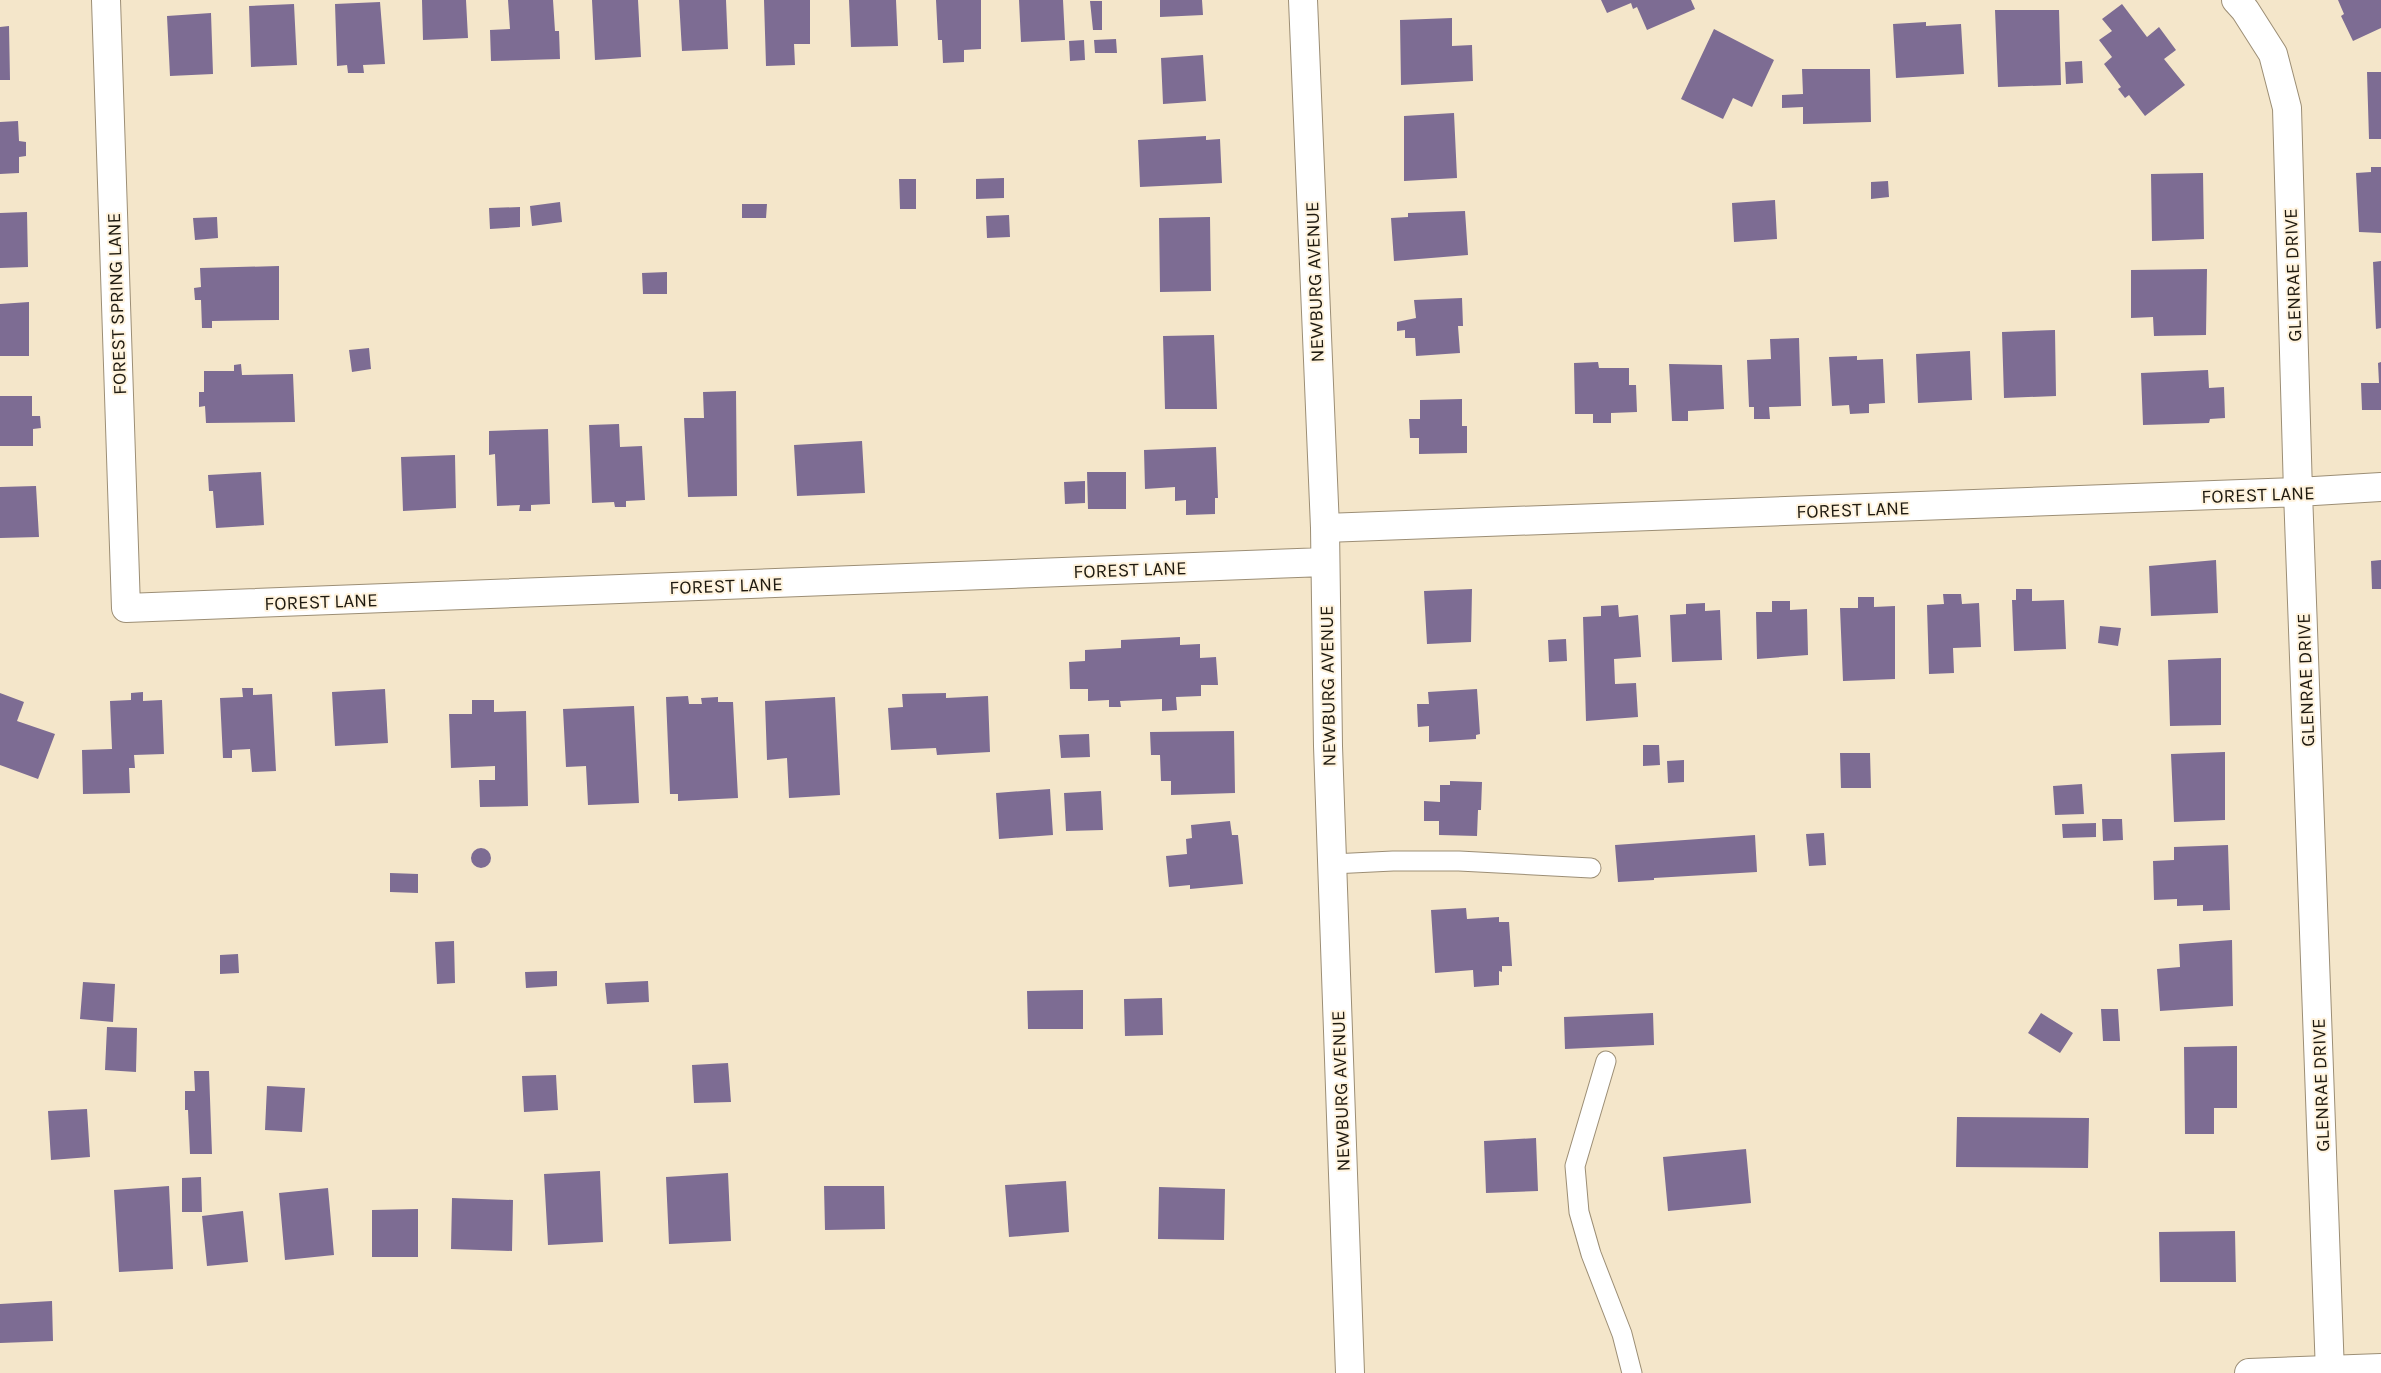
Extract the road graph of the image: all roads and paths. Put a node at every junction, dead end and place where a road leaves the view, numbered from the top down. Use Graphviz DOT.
graph roads {
  1 [pos="106,0"];
  2 [pos="1303,0"];
  3 [pos="2236,0"];
  4 [pos="2381,487"];
  5 [pos="2298,492"];
  6 [pos="1324,528"];
  7 [pos="1325,562"];
  8 [pos="126,608"];
  9 [pos="1332,864"];
  10 [pos="1591,868"];
  11 [pos="1606,1061"];
  12 [pos="2381,1368"];
  13 [pos="2330,1371"];
  14 [pos="1350,1373"];
  15 [pos="1632,1373"];
  16 [pos="2249,1373"];
  1 -- 8 [label="street, FOREST SPRING LANE"];
  2 -- 6 [label="street, NEWBURG AVENUE"];
  3 -- 5 [label="street, GLENRAE DRIVE"];
  4 -- 5 [label="street, FOREST LANE"];
  5 -- 6 [label="street, FOREST LANE"];
  5 -- 13 [label="street, GLENRAE DRIVE"];
  6 -- 7 [label="street, NEWBURG AVENUE"];
  7 -- 8 [label="street, FOREST LANE"];
  7 -- 9 [label="street, NEWBURG AVENUE"];
  9 -- 10 [label="lane"];
  9 -- 14 [label="street, NEWBURG AVENUE"];
  11 -- 15 [label="lane"];
  12 -- 13 [label="street"];
  13 -- 16 [label="street"];
}
